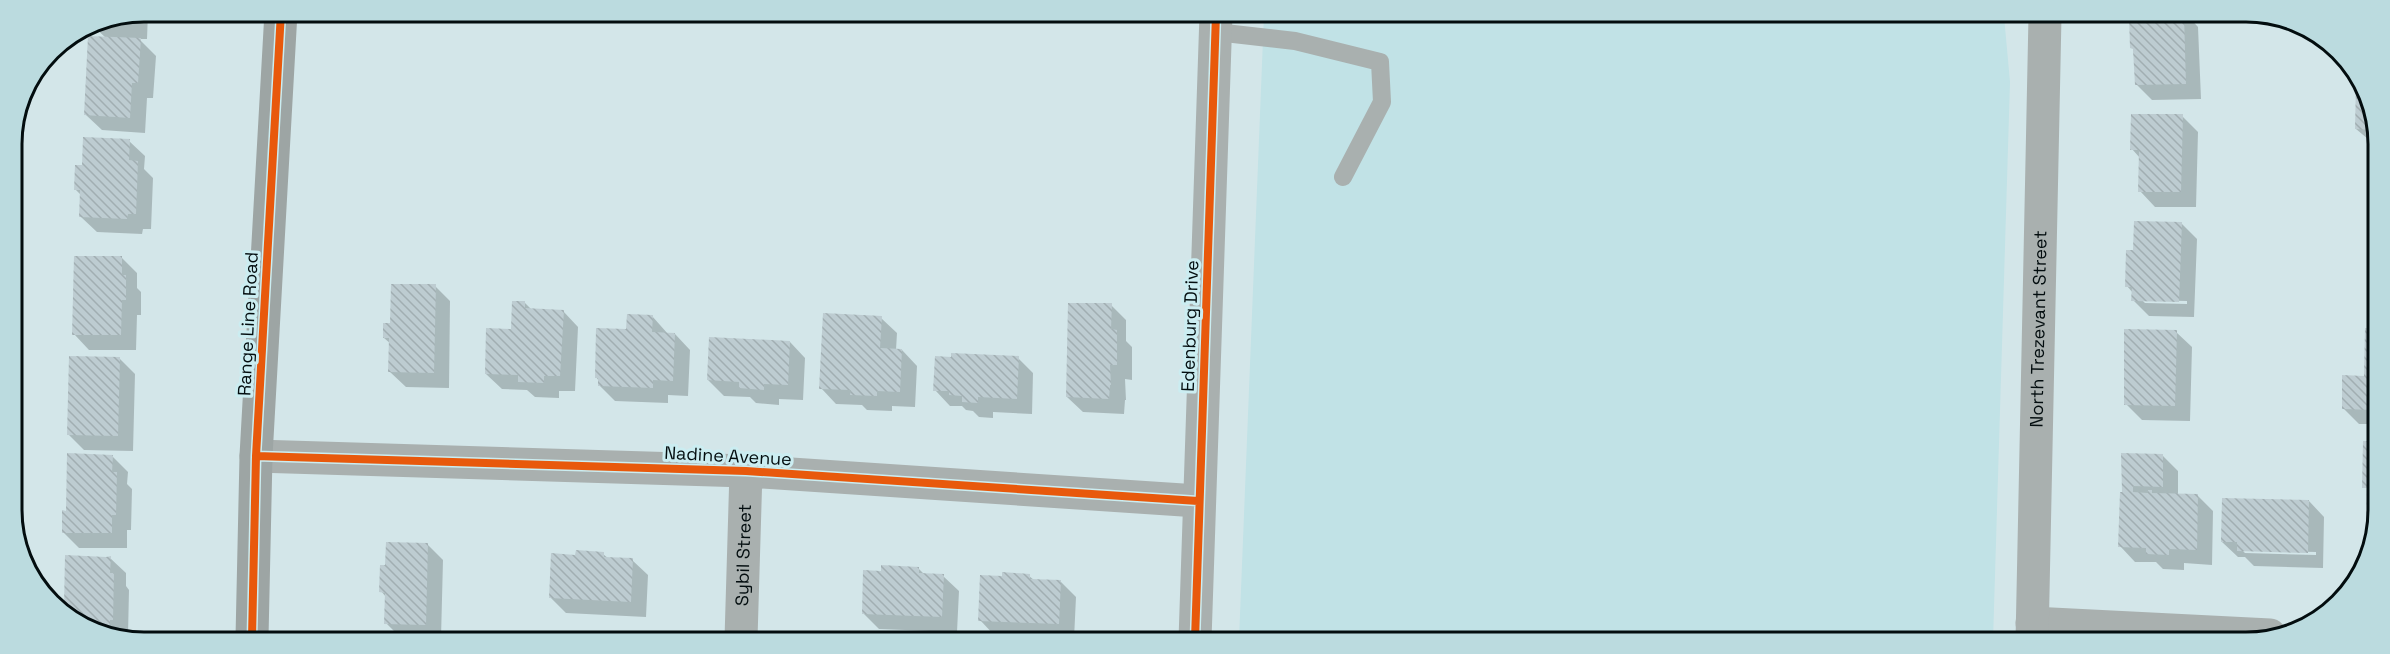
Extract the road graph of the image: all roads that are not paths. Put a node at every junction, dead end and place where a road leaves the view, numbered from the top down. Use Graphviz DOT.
graph roads {
  1 [pos="2045,22"];
  2 [pos="280,23"];
  3 [pos="1216,23"];
  4 [pos="1343,177"];
  5 [pos="256,456"];
  6 [pos="746,471"];
  7 [pos="1198,501"];
  8 [pos="252,632"];
  9 [pos="741,632"];
  10 [pos="1195,632"];
  11 [pos="2032,632"];
  1 -- 11 [label="street, North Trezevant Street"];
  2 -- 5 [label="main road, Range Line Road"];
  3 -- 4 [label="lane"];
  3 -- 7 [label="street, Edenburg Drive"];
  5 -- 6 [label="street, Nadine Avenue"];
  5 -- 8 [label="main road, Range Line Road"];
  6 -- 7 [label="street, Nadine Avenue"];
  6 -- 9 [label="street, Sybil Street"];
  7 -- 10 [label="street, Edenburg Drive"];
}
